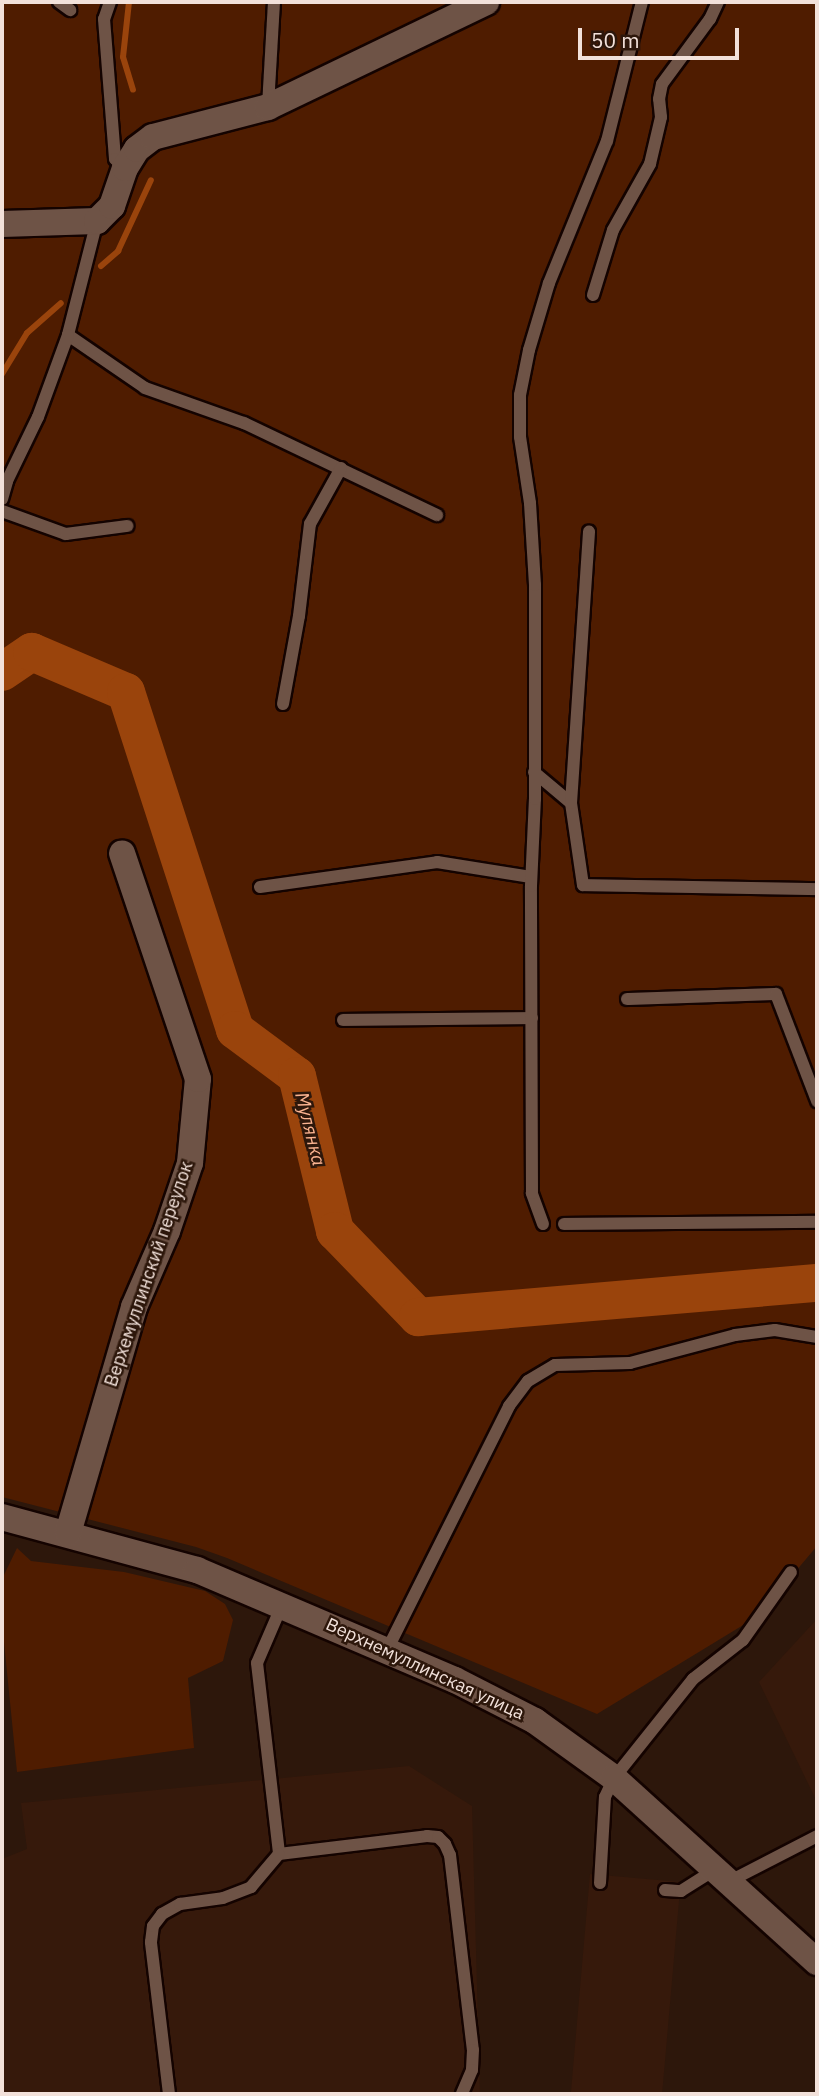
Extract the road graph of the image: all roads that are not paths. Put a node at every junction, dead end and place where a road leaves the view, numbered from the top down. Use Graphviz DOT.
graph roads {
  1 [pos="59,2"];
  2 [pos="110,2"];
  3 [pos="274,2"];
  4 [pos="486,2"];
  5 [pos="642,2"];
  6 [pos="718,2"];
  7 [pos="70,10"];
  8 [pos="268,107"];
  9 [pos="125,168"];
  10 [pos="97,221"];
  11 [pos="2,224"];
  12 [pos="593,295"];
  13 [pos="68,335"];
  14 [pos="341,468"];
  15 [pos="2,499"];
  16 [pos="2,511"];
  17 [pos="437,515"];
  18 [pos="127,526"];
  19 [pos="589,532"];
  20 [pos="283,704"];
  21 [pos="534,772"];
  22 [pos="572,803"];
  23 [pos="122,853"];
  24 [pos="531,877"];
  25 [pos="260,887"];
  26 [pos="817,889"];
  27 [pos="627,999"];
  28 [pos="532,1018"];
  29 [pos="343,1020"];
  30 [pos="817,1101"];
  31 [pos="817,1222"];
  32 [pos="542,1224"];
  33 [pos="564,1224"];
  34 [pos="817,1337"];
  35 [pos="2,1517"];
  36 [pos="68,1533"];
  37 [pos="791,1572"];
  38 [pos="282,1604"];
  39 [pos="387,1650"];
  40 [pos="614,1778"];
  41 [pos="817,1836"];
  42 [pos="279,1854"];
  43 [pos="724,1875"];
  44 [pos="600,1882"];
  45 [pos="665,1890"];
  46 [pos="817,1962"];
  47 [pos="169,2094"];
  48 [pos="462,2094"];
  1 -- 7 [label="lane"];
  2 -- 9 [label="lane"];
  3 -- 8 [label="lane"];
  4 -- 8 [label="street"];
  5 -- 21 [label="lane"];
  6 -- 12 [label="lane"];
  8 -- 9 [label="street"];
  9 -- 10 [label="street"];
  10 -- 11 [label="street"];
  10 -- 13 [label="lane"];
  13 -- 14 [label="lane"];
  13 -- 15 [label="lane"];
  14 -- 17 [label="lane"];
  14 -- 20 [label="lane"];
  16 -- 18 [label="lane"];
  19 -- 22 [label="lane"];
  21 -- 22 [label="lane"];
  21 -- 24 [label="lane"];
  22 -- 26 [label="lane"];
  23 -- 36 [label="street, Верхемуллинский переулок"];
  24 -- 25 [label="lane"];
  24 -- 28 [label="lane"];
  27 -- 30 [label="lane"];
  28 -- 29 [label="lane"];
  28 -- 32 [label="lane"];
  31 -- 33 [label="lane"];
  34 -- 39 [label="lane"];
  35 -- 36 [label="street, Верхнемуллинская улица"];
  36 -- 38 [label="street, Верхнемуллинская улица"];
  37 -- 40 [label="lane"];
  38 -- 39 [label="street, Верхнемуллинская улица"];
  38 -- 42 [label="lane"];
  39 -- 40 [label="street, Верхнемуллинская улица"];
  40 -- 43 [label="street, Верхнемуллинская улица"];
  40 -- 44 [label="lane"];
  41 -- 43 [label="lane"];
  42 -- 47 [label="lane"];
  42 -- 48 [label="lane"];
  43 -- 45 [label="lane"];
  43 -- 46 [label="street, Верхнемуллинская улица"];
}
